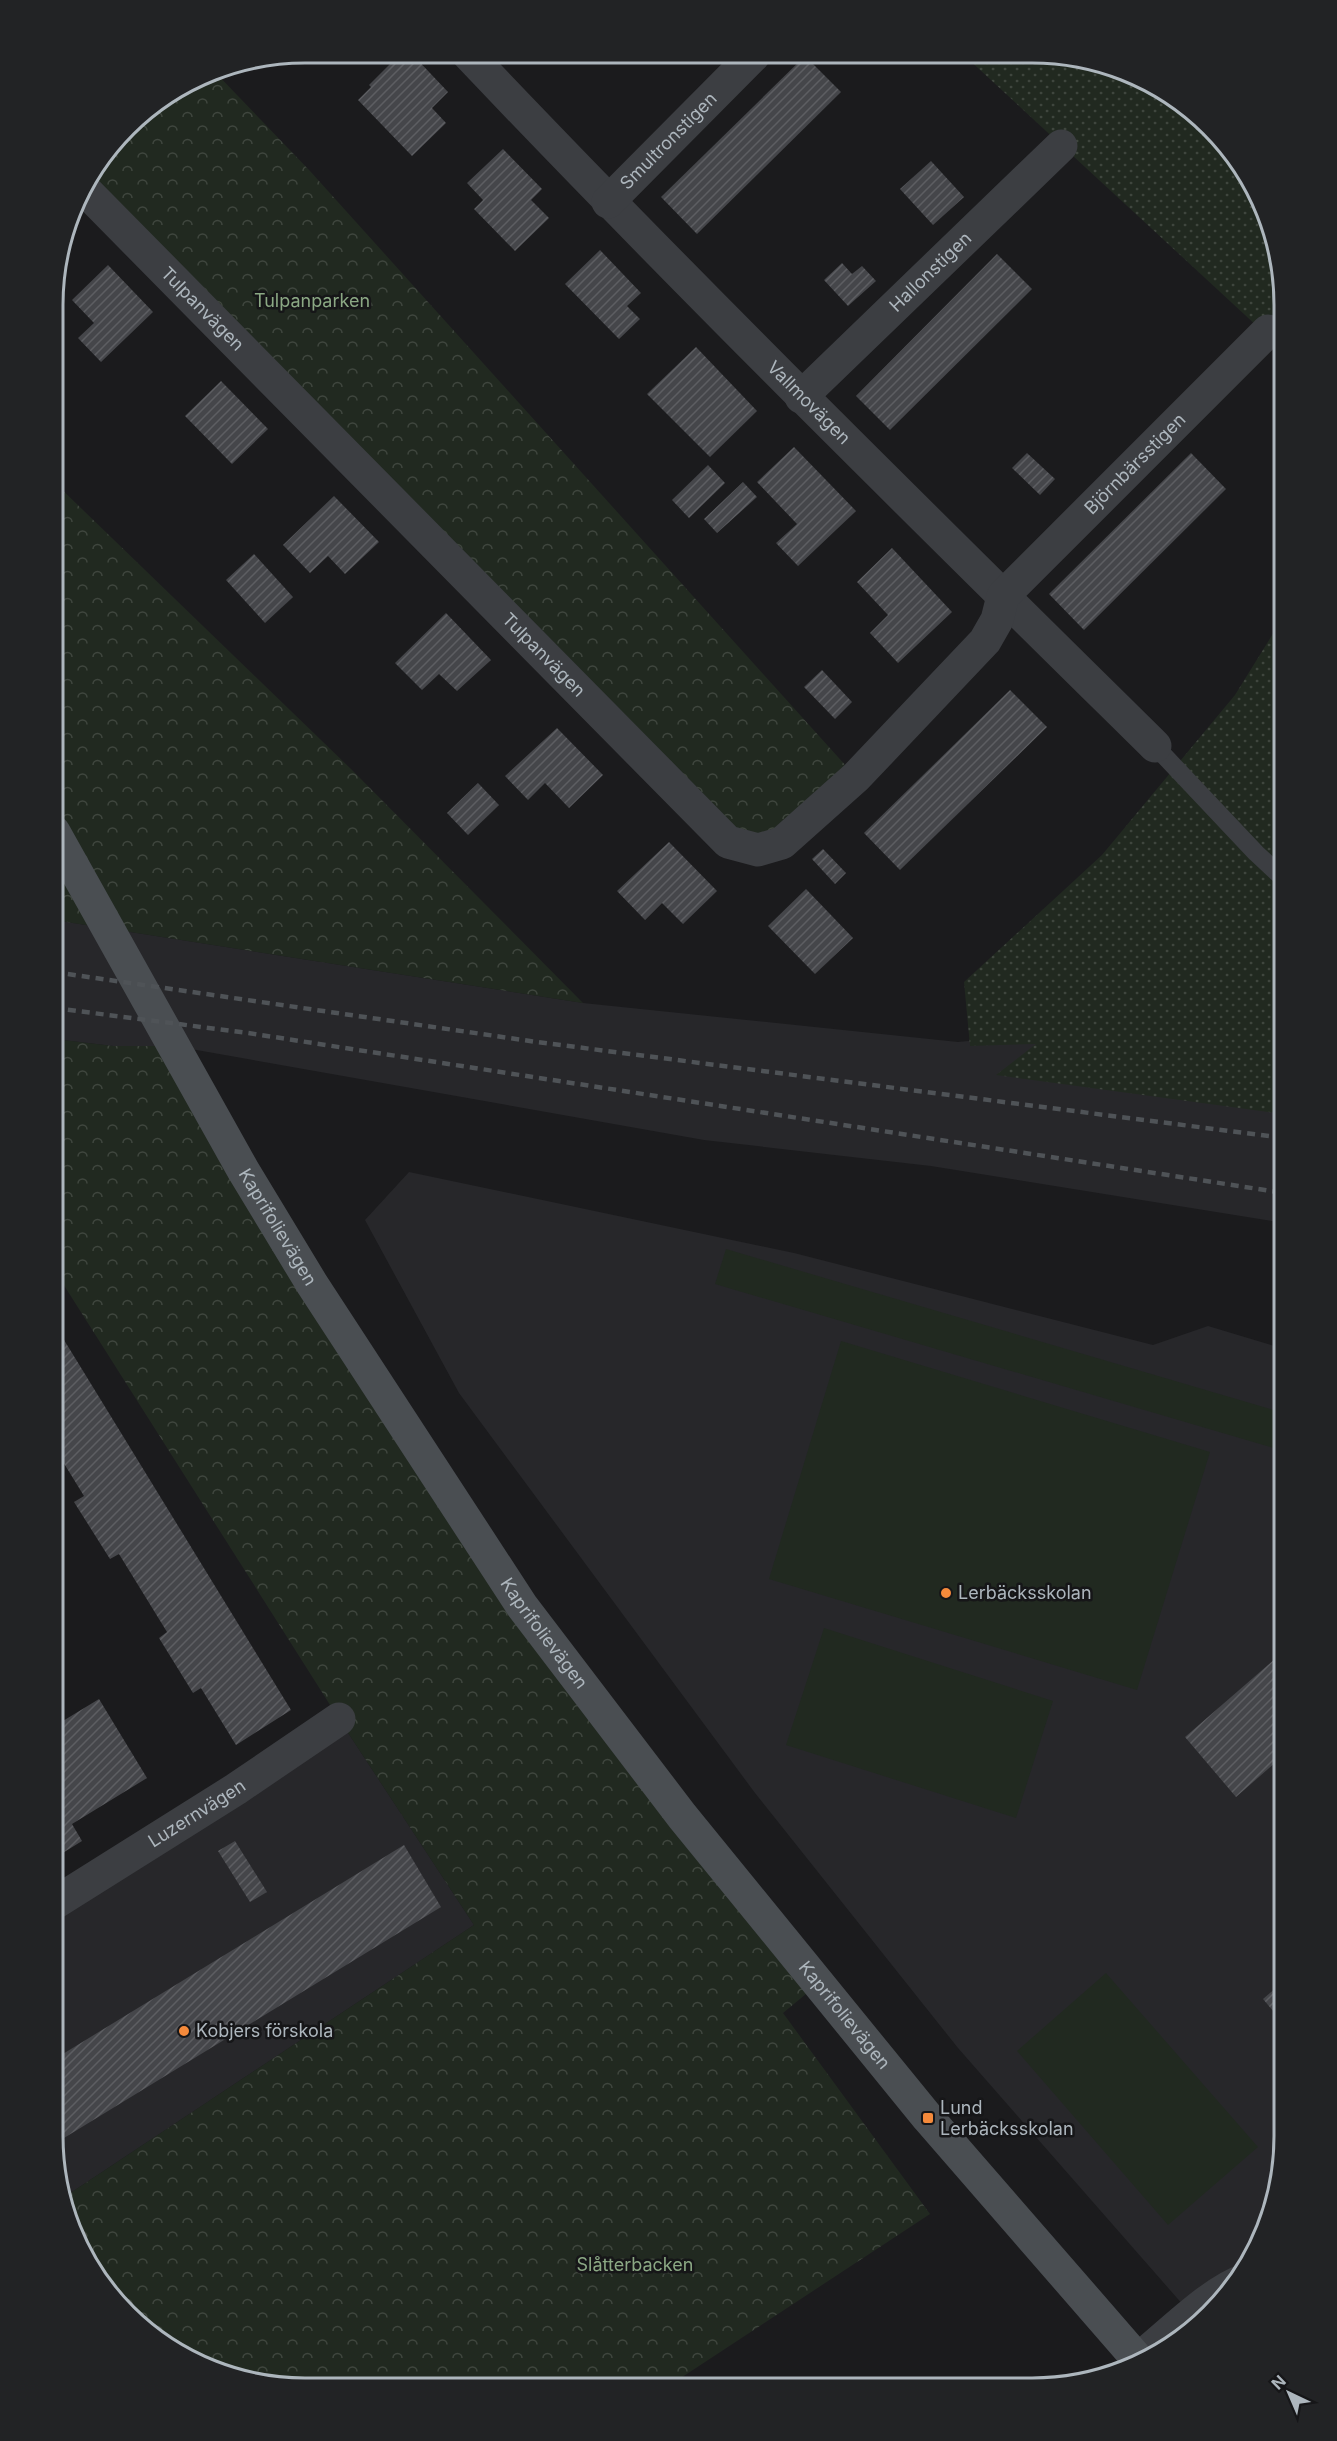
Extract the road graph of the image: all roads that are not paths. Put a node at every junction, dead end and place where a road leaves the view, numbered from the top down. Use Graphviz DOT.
graph roads {
  1 [pos="475,63"];
  2 [pos="746,63"];
  3 [pos="1061,146"];
  4 [pos="90,195"];
  5 [pos="608,202"];
  6 [pos="1268,332"];
  7 [pos="801,397"];
  8 [pos="1003,596"];
  9 [pos="1155,746"];
  10 [pos="63,848"];
  11 [pos="1274,870"];
  12 [pos="339,1719"];
  13 [pos="63,1898"];
  14 [pos="1228,2277"];
  15 [pos="1146,2350"];
  16 [pos="1134,2355"];
  1 -- 5 [label="street, Vallmovägen"];
  2 -- 5 [label="street, Smultronstigen"];
  3 -- 7 [label="street, Hallonstigen"];
  4 -- 8 [label="street, Tulpanvägen"];
  5 -- 7 [label="street, Vallmovägen"];
  6 -- 8 [label="street, Björnbärsstigen"];
  7 -- 8 [label="street, Vallmovägen"];
  8 -- 9 [label="street, Vallmovägen"];
  9 -- 11 [label="lane"];
  10 -- 16 [label="main road, Kaprifolievägen"];
  12 -- 13 [label="street, Luzernvägen"];
  14 -- 15 [label="lane"];
}
